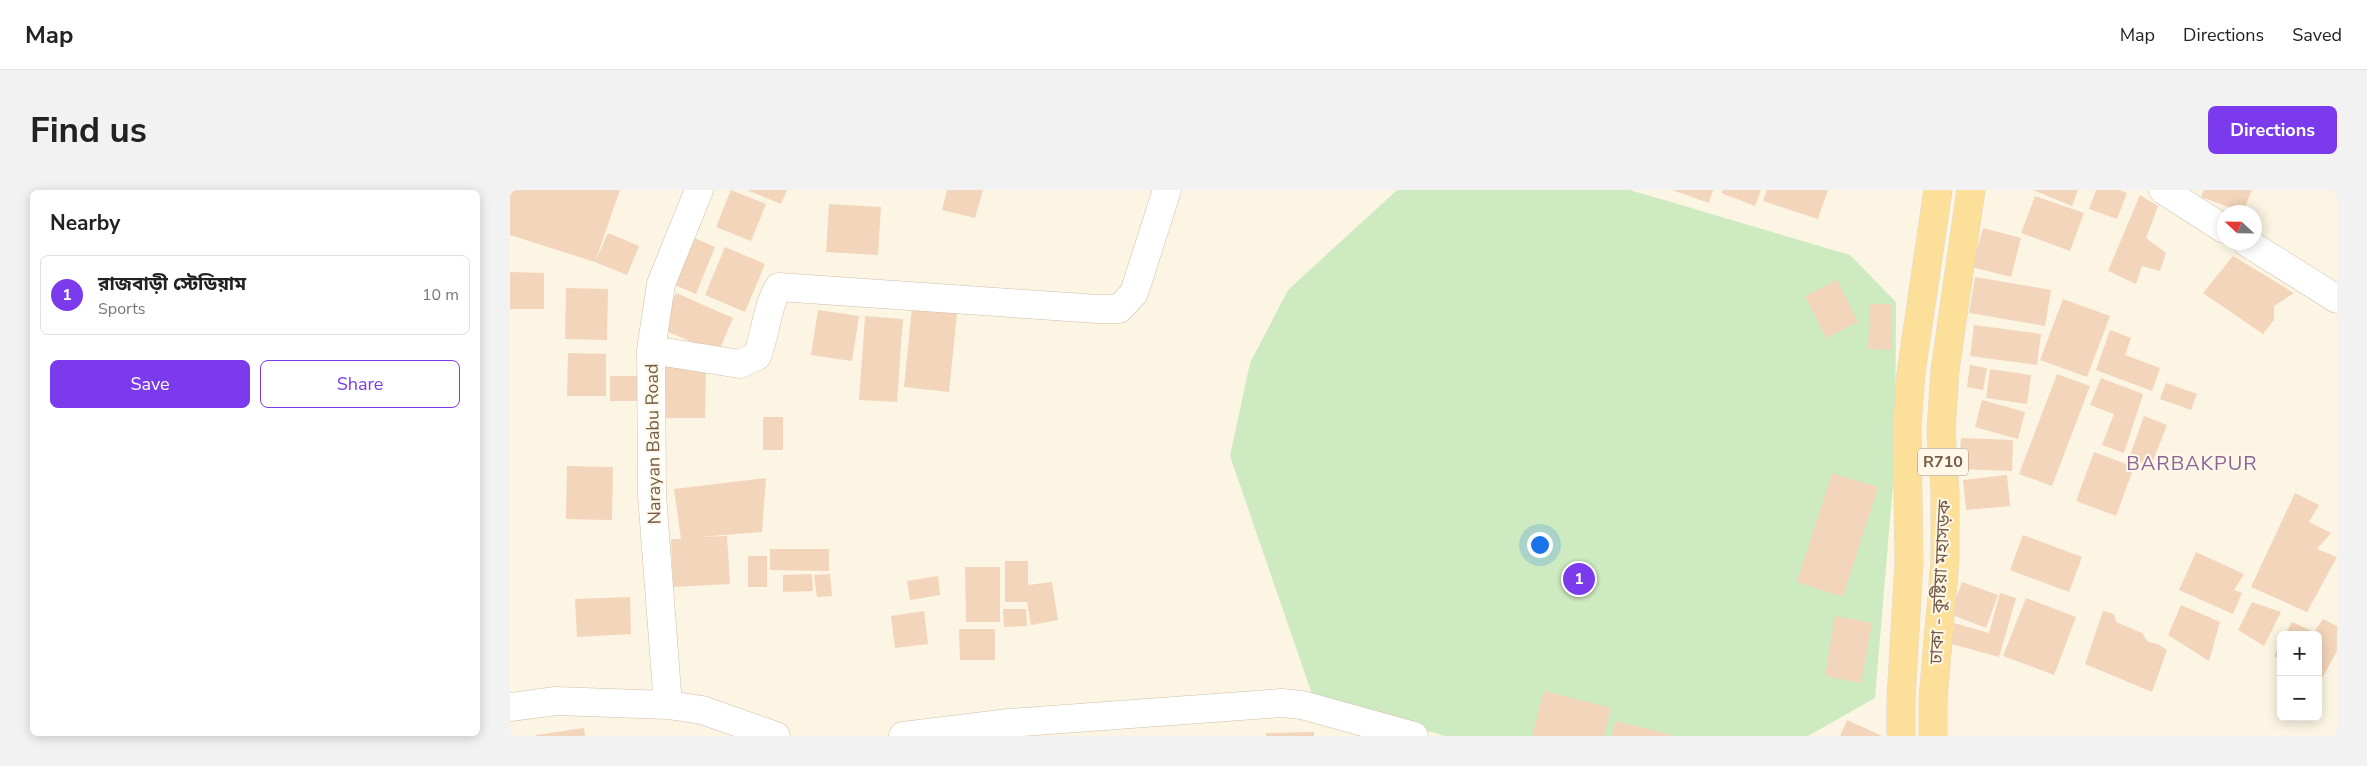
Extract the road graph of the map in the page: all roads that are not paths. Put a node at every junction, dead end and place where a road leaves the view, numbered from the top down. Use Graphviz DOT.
graph roads {
  1 [pos="698,190"];
  2 [pos="1167,190"];
  3 [pos="1938,190"];
  4 [pos="1971,190"];
  5 [pos="2163,190"];
  6 [pos="2217,225"];
  7 [pos="2259,250"];
  8 [pos="2337,299"];
  9 [pos="651,350"];
  10 [pos="668,705"];
  11 [pos="510,707"];
  12 [pos="776,736"];
  13 [pos="903,736"];
  14 [pos="1414,736"];
  15 [pos="1901,736"];
  16 [pos="1933,736"];
  1 -- 9 [label="street, Narayan Babu Road"];
  2 -- 9 [label="street"];
  3 -- 15 [label="main road, ঢাকা - কুষ্টিয়া মহাসড়ক / R710"];
  4 -- 16 [label="main road, ঢাকা - কুষ্টিয়া মহাসড়ক / R710"];
  5 -- 6 [label="street"];
  7 -- 8 [label="street"];
  9 -- 10 [label="street, Narayan Babu Road"];
  10 -- 11 [label="street"];
  10 -- 12 [label="street"];
  13 -- 14 [label="street"];
}
